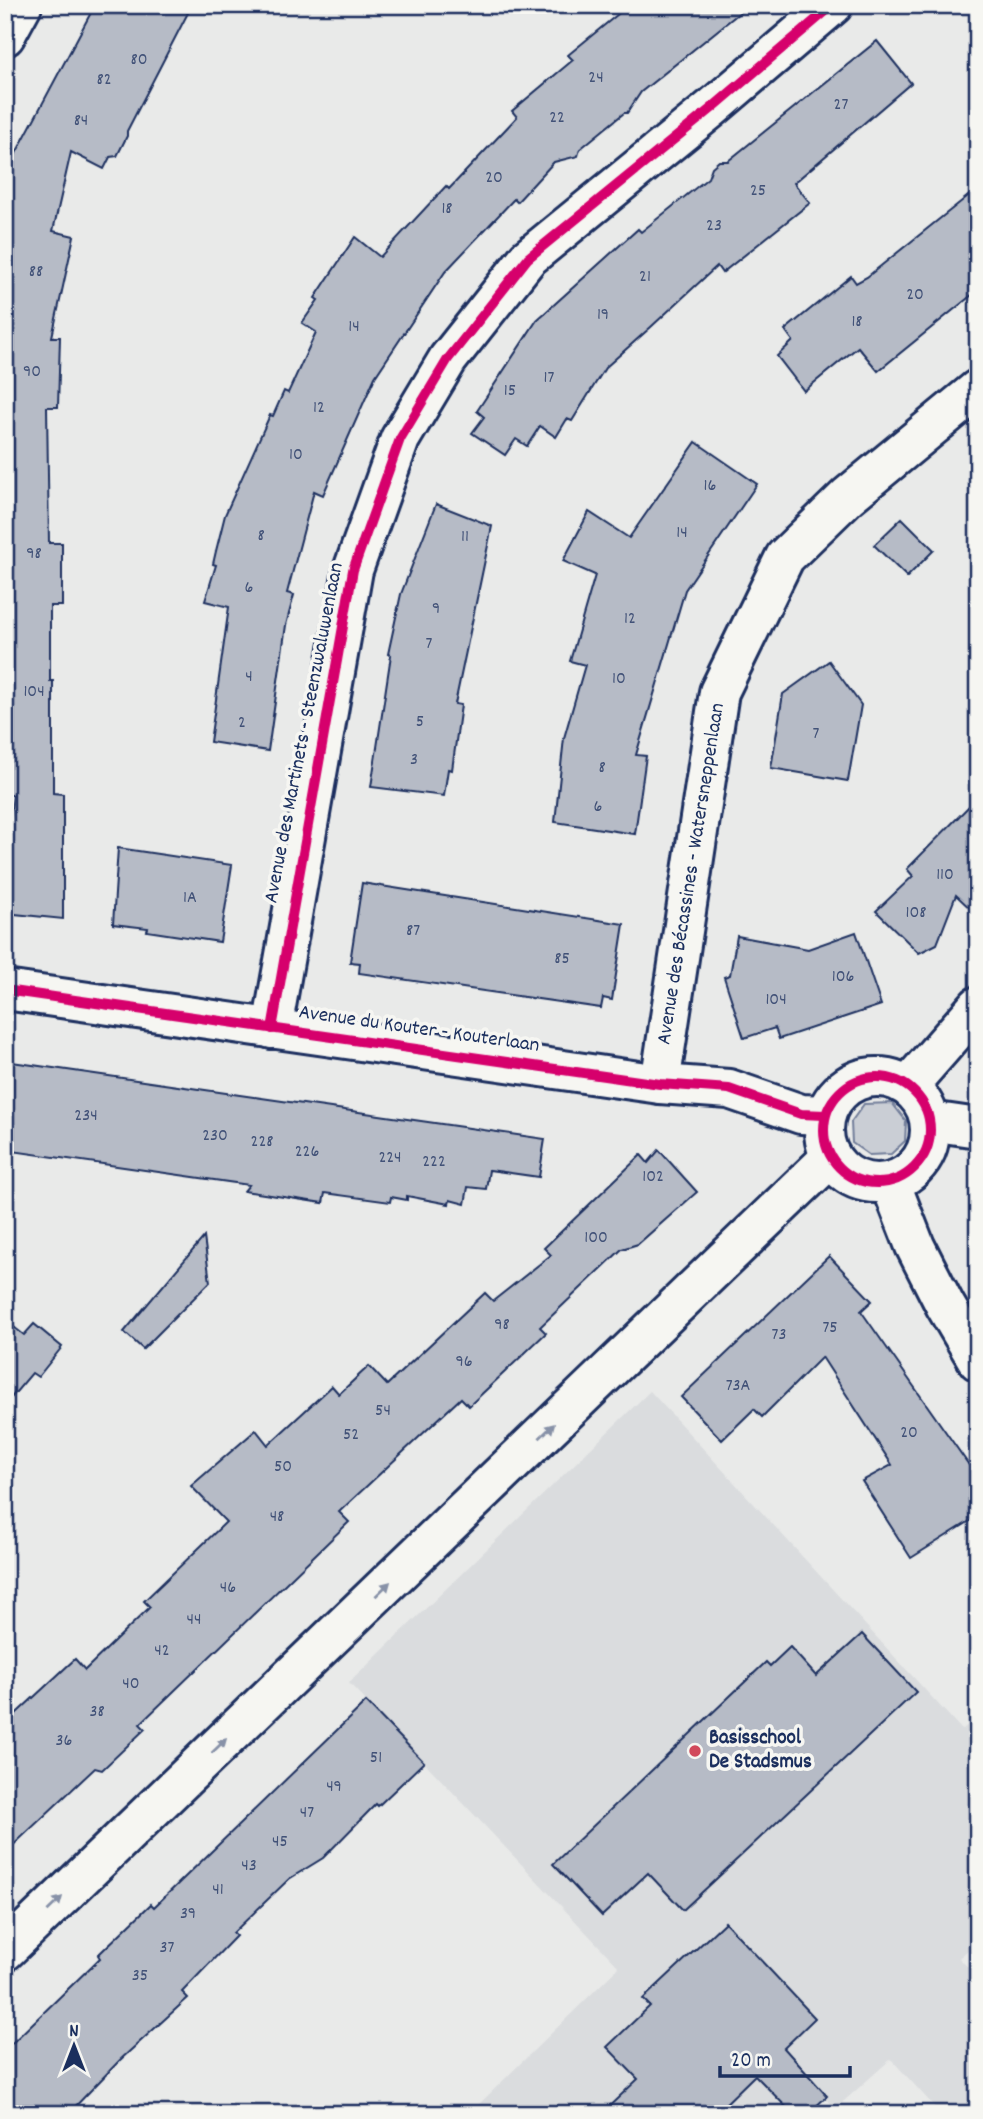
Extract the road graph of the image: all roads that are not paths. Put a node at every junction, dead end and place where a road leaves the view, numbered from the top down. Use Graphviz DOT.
graph roads {
  1 [pos="22,5"];
  2 [pos="833,5"];
  3 [pos="5,36"];
  4 [pos="978,389"];
  5 [pos="5,990"];
  6 [pos="978,1006"];
  7 [pos="272,1029"];
  8 [pos="660,1084"];
  9 [pos="908,1086"];
  10 [pos="825,1115"];
  11 [pos="930,1121"];
  12 [pos="978,1128"];
  13 [pos="831,1157"];
  14 [pos="890,1182"];
  15 [pos="978,1361"];
  16 [pos="5,1951"];
  1 -- 3 [label="street"];
  2 -- 7 [label="street, Avenue des Martinets - Steenzwaluwenlaan"];
  4 -- 8 [label="street, Avenue des Bécassines - Watersneppenlaan"];
  5 -- 7 [label="street, Avenue du Kouter - Kouterlaan"];
  6 -- 9 [label="street"];
  7 -- 8 [label="street, Avenue du Kouter - Kouterlaan"];
  8 -- 10 [label="street, Avenue du Kouter - Kouterlaan"];
  9 -- 10 [label="street"];
  9 -- 11 [label="street"];
  10 -- 13 [label="street"];
  11 -- 12 [label="street"];
  11 -- 14 [label="street"];
  13 -- 14 [label="street"];
  16 -- 13 [label="street, one-way"];
  14 -- 15 [label="street"];
}
